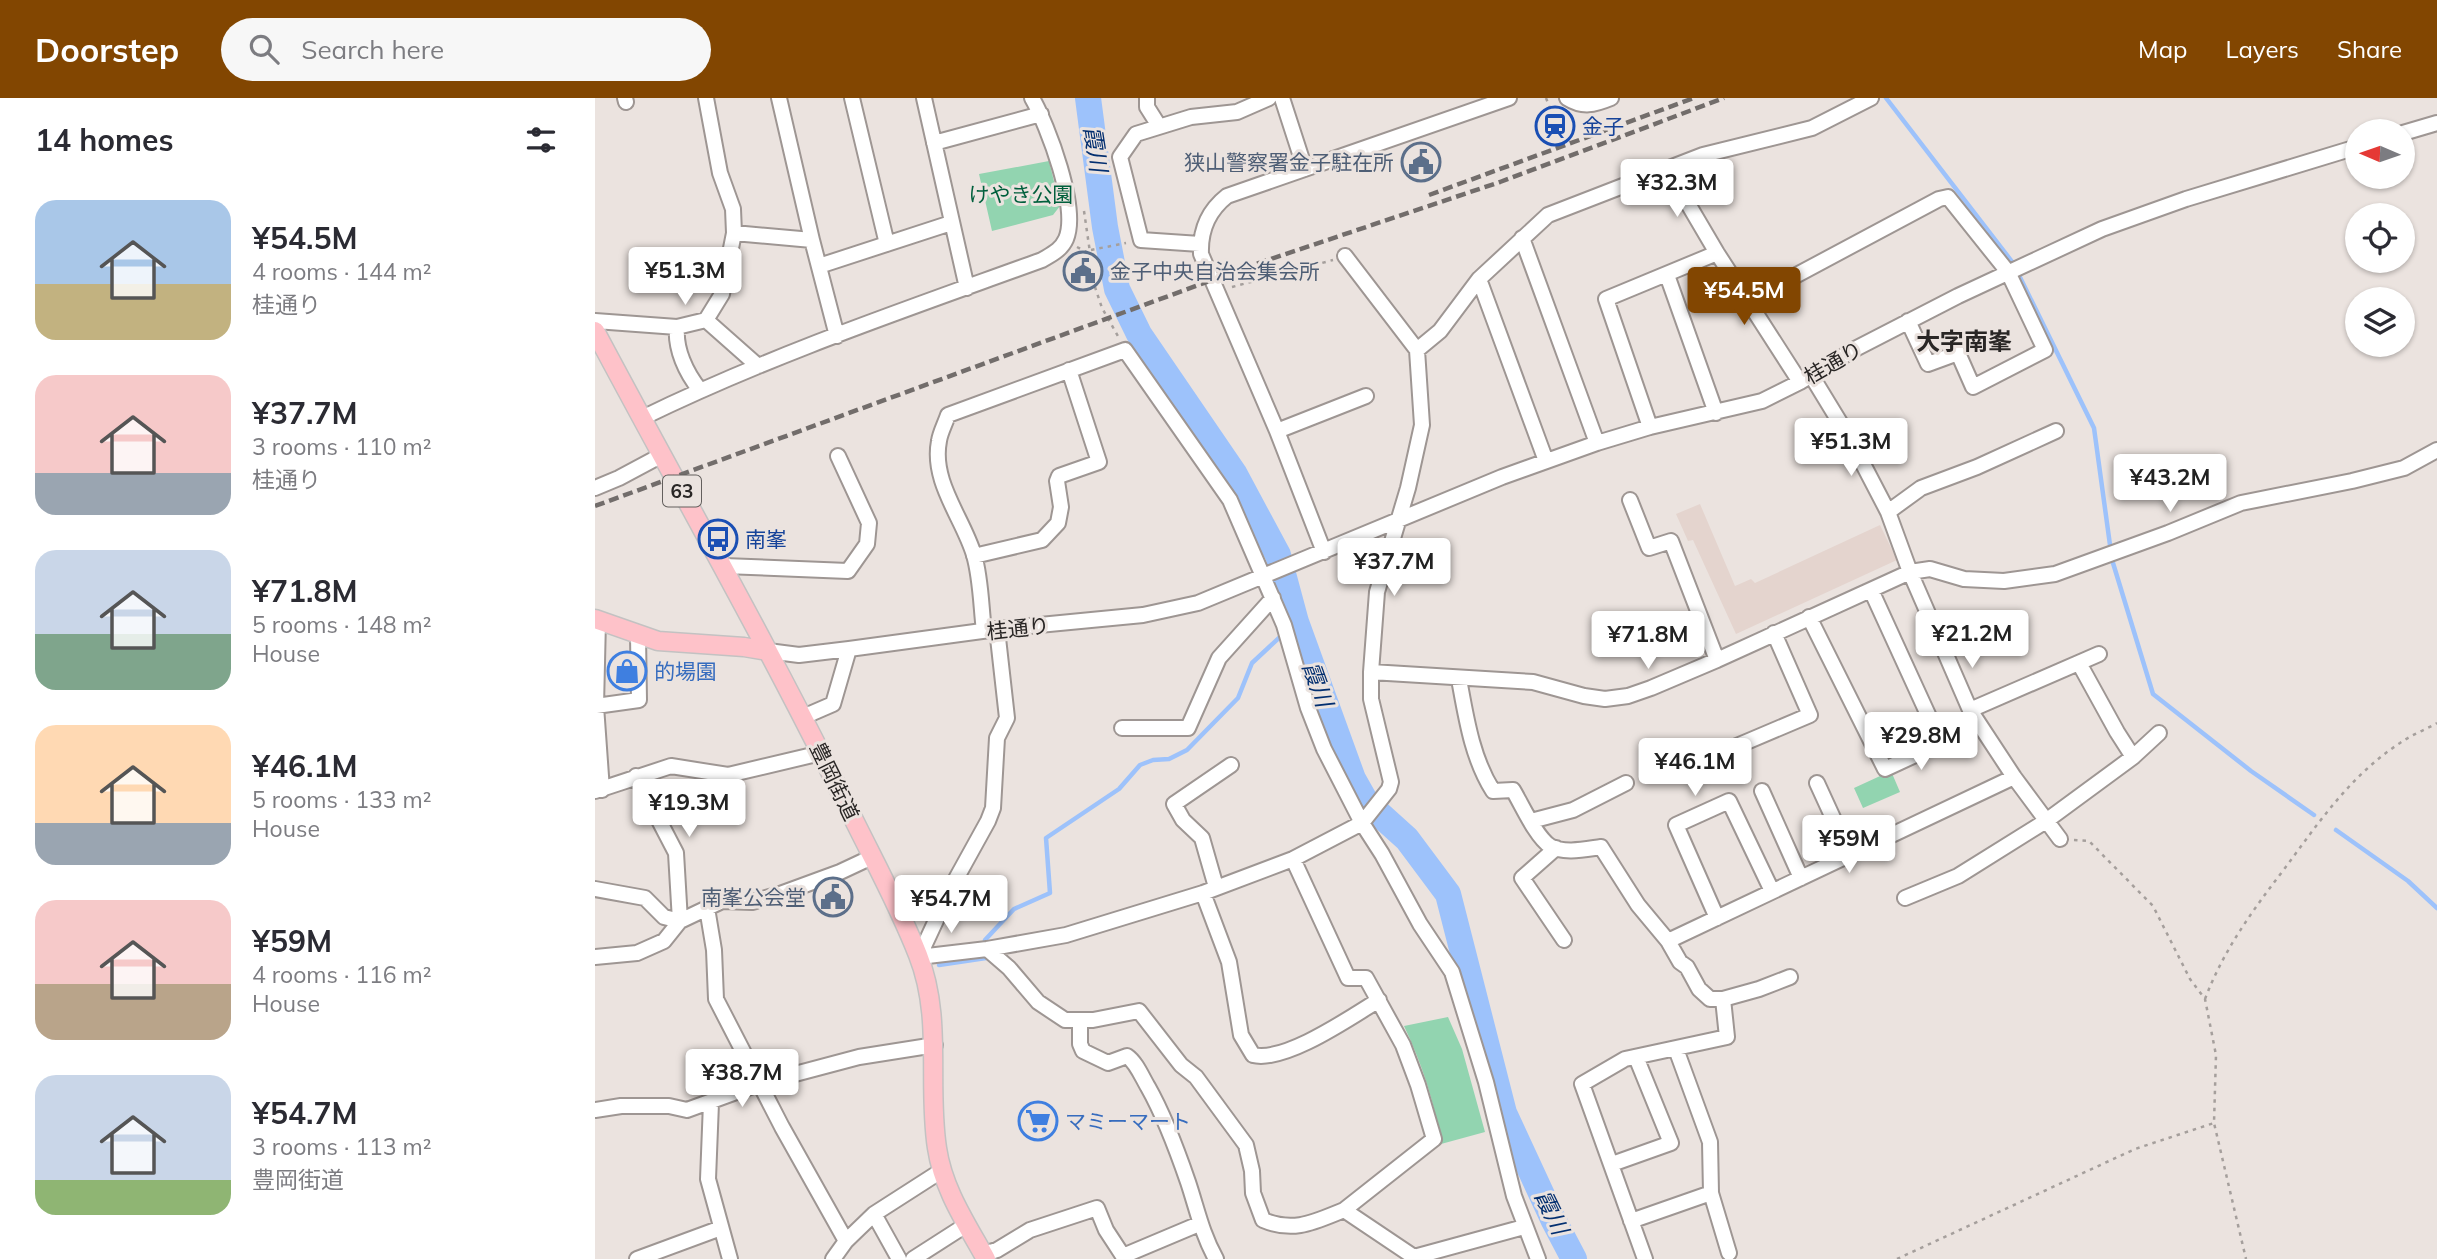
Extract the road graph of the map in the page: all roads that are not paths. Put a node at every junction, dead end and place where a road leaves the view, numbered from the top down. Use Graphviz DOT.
graph roads {
  1 [pos="706,98"];
  2 [pos="779,98"];
  3 [pos="852,98"];
  4 [pos="924,98"];
  5 [pos="1032,98"];
  6 [pos="1147,98"];
  7 [pos="1269,98"];
  8 [pos="1282,98"];
  9 [pos="1509,98"];
  10 [pos="1567,98"];
  11 [pos="1611,98"];
  12 [pos="1871,98"];
  13 [pos="1041,114"];
  14 [pos="2437,123"];
  15 [pos="1159,126"];
  16 [pos="2415,129"];
  17 [pos="934,144"];
  18 [pos="2345,151"];
  19 [pos="1667,168"];
  20 [pos="1305,169"];
  21 [pos="951,223"];
  22 [pos="734,233"];
  23 [pos="1522,238"];
  24 [pos="812,240"];
  25 [pos="887,244"];
  26 [pos="1200,244"];
  27 [pos="1717,253"];
  28 [pos="1345,256"];
  29 [pos="819,266"];
  30 [pos="2013,270"];
  31 [pos="1667,275"];
  32 [pos="1479,279"];
  33 [pos="967,288"];
  34 [pos="1748,301"];
  35 [pos="706,320"];
  36 [pos="595,321"];
  37 [pos="1908,321"];
  38 [pos="677,327"];
  39 [pos="595,331"];
  40 [pos="837,336"];
  41 [pos="1417,350"];
  42 [pos="758,366"];
  43 [pos="1069,370"];
  44 [pos="1806,379"];
  45 [pos="700,390"];
  46 [pos="1366,396"];
  47 [pos="1716,413"];
  48 [pos="642,418"];
  49 [pos="1650,427"];
  50 [pos="2056,430"];
  51 [pos="1277,431"];
  52 [pos="1597,443"];
  53 [pos="2437,450"];
  54 [pos="662,455"];
  55 [pos="838,456"];
  56 [pos="1546,461"];
  57 [pos="595,488"];
  58 [pos="1630,500"];
  59 [pos="1888,512"];
  60 [pos="1398,521"];
  61 [pos="1324,552"];
  62 [pos="974,556"];
  63 [pos="725,566"];
  64 [pos="1910,572"];
  65 [pos="1263,576"];
  66 [pos="1871,590"];
  67 [pos="1273,598"];
  68 [pos="1809,617"];
  69 [pos="597,620"];
  70 [pos="991,630"];
  71 [pos="1775,633"];
  72 [pos="638,636"];
  73 [pos="849,649"];
  74 [pos="768,651"];
  75 [pos="2099,654"];
  76 [pos="1717,660"];
  77 [pos="2079,663"];
  78 [pos="1371,672"];
  79 [pos="1459,679"];
  80 [pos="596,706"];
  81 [pos="1970,710"];
  82 [pos="803,717"];
  83 [pos="1122,729"];
  84 [pos="2159,733"];
  85 [pos="821,753"];
  86 [pos="1718,754"];
  87 [pos="2133,757"];
  88 [pos="1231,765"];
  89 [pos="636,776"];
  90 [pos="2014,777"];
  91 [pos="1626,783"];
  92 [pos="1817,783"];
  93 [pos="599,790"];
  94 [pos="1762,790"];
  95 [pos="1531,821"];
  96 [pos="2046,821"];
  97 [pos="1361,824"];
  98 [pos="2060,839"];
  99 [pos="1556,848"];
  100 [pos="1850,855"];
  101 [pos="872,857"];
  102 [pos="1293,859"];
  103 [pos="1801,878"];
  104 [pos="595,889"];
  105 [pos="1210,890"];
  106 [pos="1772,891"];
  107 [pos="1905,898"];
  108 [pos="707,908"];
  109 [pos="1717,918"];
  110 [pos="680,921"];
  111 [pos="1564,940"];
  112 [pos="1668,941"];
  113 [pos="988,949"];
  114 [pos="595,957"];
  115 [pos="919,957"];
  116 [pos="1790,977"];
  117 [pos="1723,999"];
  118 [pos="1379,1000"];
  119 [pos="1080,1020"];
  120 [pos="935,1045"];
  121 [pos="1676,1049"];
  122 [pos="1636,1057"];
  123 [pos="761,1083"];
  124 [pos="711,1103"];
  125 [pos="595,1110"];
  126 [pos="1612,1164"];
  127 [pos="941,1171"];
  128 [pos="1711,1193"];
  129 [pos="1344,1210"];
  130 [pos="874,1214"];
  131 [pos="1632,1220"];
  132 [pos="1199,1224"];
  133 [pos="966,1225"];
  134 [pos="1524,1227"];
  135 [pos="721,1228"];
  136 [pos="846,1241"];
  137 [pos="1729,1253"];
  138 [pos="984,1256"];
  139 [pos="1414,1258"];
  140 [pos="637,1259"];
  141 [pos="730,1259"];
  142 [pos="833,1259"];
  143 [pos="899,1259"];
  144 [pos="913,1259"];
  145 [pos="1216,1259"];
  146 [pos="1538,1259"];
  147 [pos="1645,1259"];
  1 -- 22 [label="street"];
  2 -- 24 [label="street"];
  3 -- 25 [label="street"];
  4 -- 17 [label="street"];
  5 -- 13 [label="street"];
  6 -- 15 [label="street"];
  7 -- 15 [label="street"];
  8 -- 20 [label="street"];
  9 -- 20 [label="street"];
  10 -- 11 [label="street"];
  12 -- 19 [label="street"];
  13 -- 17 [label="street"];
  13 -- 33 [label="street"];
  14 -- 16 [label="street"];
  15 -- 26 [label="street"];
  17 -- 21 [label="street"];
  18 -- 30 [label="street, 桂通り"];
  19 -- 23 [label="street"];
  19 -- 27 [label="street"];
  20 -- 26 [label="street"];
  21 -- 25 [label="street"];
  21 -- 33 [label="street"];
  22 -- 24 [label="street"];
  22 -- 35 [label="street"];
  23 -- 32 [label="street"];
  23 -- 52 [label="street"];
  24 -- 29 [label="street"];
  25 -- 29 [label="street"];
  26 -- 51 [label="street"];
  27 -- 31 [label="street"];
  27 -- 34 [label="street"];
  28 -- 41 [label="street"];
  29 -- 40 [label="street"];
  30 -- 34 [label="street"];
  30 -- 37 [label="street, 桂通り"];
  30 -- 37 [label="street"];
  31 -- 47 [label="street"];
  31 -- 49 [label="street"];
  32 -- 41 [label="street"];
  32 -- 56 [label="street"];
  33 -- 40 [label="street"];
  34 -- 44 [label="street"];
  35 -- 38 [label="street"];
  35 -- 42 [label="street"];
  36 -- 38 [label="street"];
  37 -- 44 [label="street, 桂通り"];
  38 -- 45 [label="street"];
  39 -- 48 [label="main road, 豊岡街道 / 63"];
  40 -- 42 [label="street"];
  41 -- 60 [label="street"];
  42 -- 45 [label="street"];
  43 -- 62 [label="street"];
  43 -- 62 [label="street"];
  43 -- 65 [label="street"];
  44 -- 47 [label="street, 桂通り"];
  44 -- 59 [label="street"];
  45 -- 48 [label="street"];
  46 -- 51 [label="street"];
  47 -- 49 [label="street, 桂通り"];
  48 -- 54 [label="main road, 豊岡街道 / 63"];
  49 -- 52 [label="street, 桂通り"];
  50 -- 59 [label="street"];
  51 -- 61 [label="street"];
  52 -- 56 [label="street, 桂通り"];
  53 -- 64 [label="street"];
  54 -- 57 [label="street"];
  54 -- 63 [label="main road, 豊岡街道 / 63"];
  55 -- 63 [label="street"];
  56 -- 60 [label="street, 桂通り"];
  58 -- 76 [label="street"];
  59 -- 64 [label="street"];
  60 -- 61 [label="street, 桂通り"];
  60 -- 78 [label="street"];
  61 -- 65 [label="street, 桂通り"];
  62 -- 70 [label="street"];
  63 -- 74 [label="main road, 豊岡街道 / 63"];
  64 -- 66 [label="street"];
  64 -- 81 [label="street"];
  65 -- 67 [label="street"];
  65 -- 70 [label="street, 桂通り"];
  66 -- 68 [label="street"];
  66 -- 68 [label="street"];
  67 -- 83 [label="street"];
  67 -- 97 [label="street"];
  68 -- 71 [label="street"];
  69 -- 72 [label="main road"];
  69 -- 80 [label="street"];
  70 -- 73 [label="street, 桂通り"];
  70 -- 115 [label="street"];
  71 -- 76 [label="street"];
  71 -- 86 [label="street"];
  72 -- 74 [label="main road"];
  72 -- 80 [label="street"];
  73 -- 74 [label="street, 桂通り"];
  73 -- 82 [label="street"];
  74 -- 82 [label="main road, 豊岡街道 / 63"];
  75 -- 77 [label="street"];
  76 -- 79 [label="street"];
  77 -- 81 [label="street"];
  77 -- 87 [label="street"];
  78 -- 79 [label="street"];
  78 -- 97 [label="street"];
  79 -- 95 [label="street"];
  80 -- 93 [label="street"];
  81 -- 90 [label="street"];
  82 -- 85 [label="main road, 豊岡街道 / 63"];
  84 -- 87 [label="street"];
  85 -- 89 [label="street"];
  85 -- 101 [label="main road, 豊岡街道 / 63"];
  87 -- 96 [label="street"];
  88 -- 105 [label="street"];
  89 -- 93 [label="street"];
  89 -- 110 [label="street"];
  90 -- 96 [label="street"];
  90 -- 100 [label="street"];
  91 -- 95 [label="street"];
  92 -- 100 [label="street"];
  94 -- 103 [label="street"];
  95 -- 99 [label="street"];
  96 -- 98 [label="street"];
  96 -- 107 [label="street"];
  97 -- 102 [label="street"];
  97 -- 134 [label="street"];
  99 -- 111 [label="street"];
  99 -- 112 [label="street"];
  100 -- 103 [label="street"];
  101 -- 108 [label="street"];
  101 -- 115 [label="main road, 豊岡街道 / 63"];
  102 -- 105 [label="street"];
  102 -- 118 [label="street"];
  103 -- 106 [label="street"];
  104 -- 110 [label="street"];
  105 -- 113 [label="street"];
  105 -- 118 [label="street"];
  106 -- 109 [label="street"];
  106 -- 109 [label="street"];
  108 -- 110 [label="street"];
  108 -- 123 [label="street"];
  109 -- 112 [label="street"];
  110 -- 114 [label="street"];
  112 -- 117 [label="street"];
  113 -- 115 [label="street"];
  113 -- 119 [label="street"];
  115 -- 120 [label="main road, 豊岡街道 / 63"];
  116 -- 117 [label="street"];
  117 -- 121 [label="street"];
  118 -- 129 [label="street"];
  119 -- 129 [label="street"];
  119 -- 132 [label="street"];
  120 -- 123 [label="street"];
  120 -- 127 [label="main road, 豊岡街道 / 63"];
  121 -- 122 [label="street"];
  121 -- 128 [label="street"];
  122 -- 126 [label="street"];
  122 -- 126 [label="street"];
  123 -- 124 [label="street"];
  123 -- 136 [label="street"];
  124 -- 125 [label="street"];
  124 -- 135 [label="street"];
  126 -- 131 [label="street"];
  127 -- 130 [label="street"];
  127 -- 133 [label="main road, 豊岡街道 / 63"];
  128 -- 131 [label="street"];
  128 -- 137 [label="street"];
  129 -- 139 [label="street"];
  130 -- 136 [label="street"];
  130 -- 143 [label="street"];
  131 -- 147 [label="street"];
  132 -- 138 [label="street"];
  132 -- 145 [label="street"];
  133 -- 138 [label="main road, 豊岡街道 / 63"];
  133 -- 144 [label="street"];
  134 -- 139 [label="street"];
  134 -- 146 [label="street"];
  135 -- 140 [label="street"];
  135 -- 141 [label="street"];
  136 -- 142 [label="street"];
}
